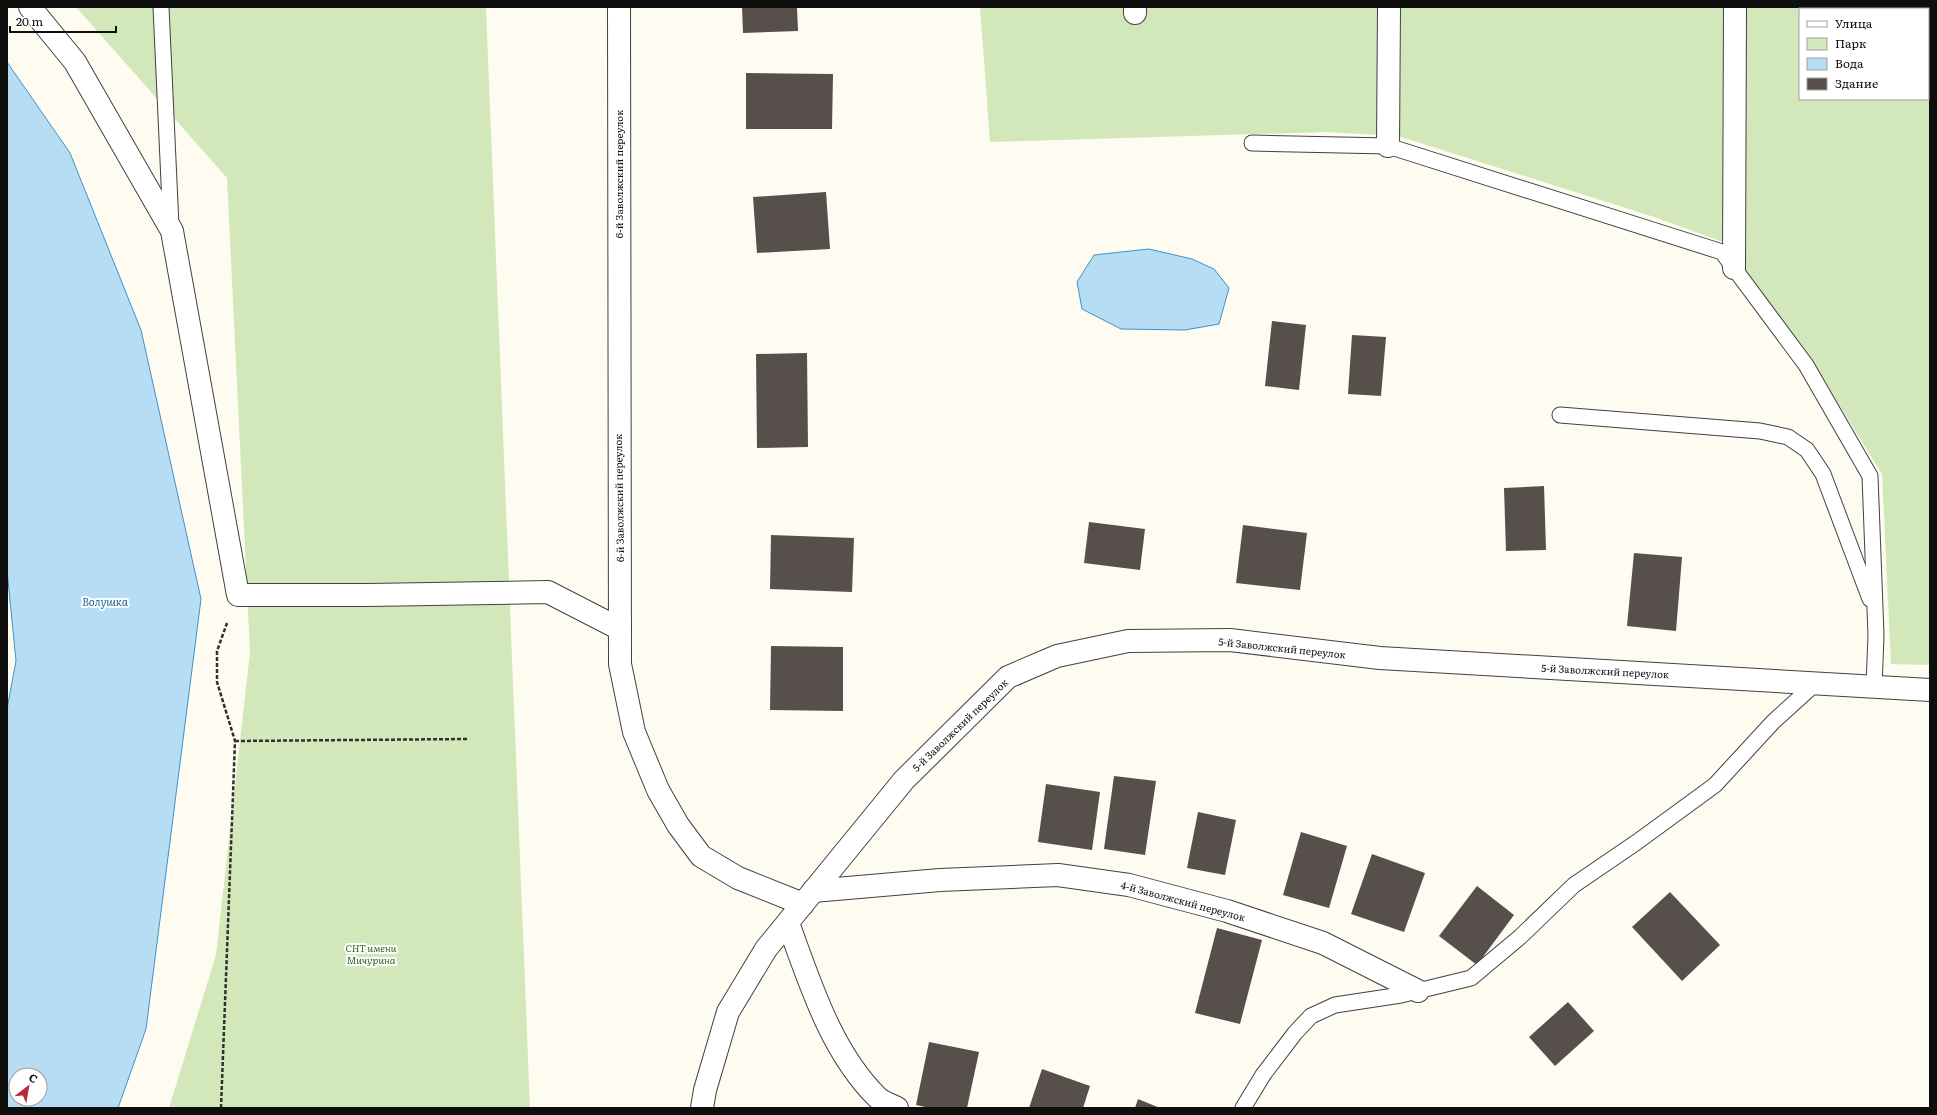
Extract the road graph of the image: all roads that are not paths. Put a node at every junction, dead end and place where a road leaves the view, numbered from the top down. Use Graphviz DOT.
graph roads {
  1 [pos="30,7"];
  2 [pos="161,7"];
  3 [pos="619,7"];
  4 [pos="1389,7"];
  5 [pos="1736,7"];
  6 [pos="1252,143"];
  7 [pos="1388,146"];
  8 [pos="172,231"];
  9 [pos="1734,268"];
  10 [pos="1560,415"];
  11 [pos="1875,611"];
  12 [pos="620,629"];
  13 [pos="1816,683"];
  14 [pos="1874,687"];
  15 [pos="1930,690"];
  16 [pos="808,897"];
  17 [pos="788,923"];
  18 [pos="1418,991"];
  19 [pos="702,1108"];
  20 [pos="897,1108"];
  21 [pos="1243,1108"];
  1 -- 8 [label="street"];
  2 -- 8 [label="lane"];
  3 -- 12 [label="street, 6-й Заволжский переулок"];
  4 -- 7 [label="street"];
  5 -- 9 [label="street"];
  6 -- 7 [label="lane"];
  7 -- 9 [label="lane"];
  8 -- 12 [label="street"];
  9 -- 11 [label="lane"];
  10 -- 11 [label="lane"];
  11 -- 14 [label="lane"];
  12 -- 16 [label="street, 6-й Заволжский переулок"];
  13 -- 14 [label="street, 5-й Заволжский переулок"];
  13 -- 16 [label="street, 5-й Заволжский переулок"];
  13 -- 18 [label="lane"];
  14 -- 15 [label="street, 5-й Заволжский переулок"];
  16 -- 17 [label="street, 5-й Заволжский переулок"];
  16 -- 18 [label="street, 4-й Заволжский переулок"];
  17 -- 19 [label="street, 5-й Заволжский переулок"];
  17 -- 20 [label="street"];
  18 -- 21 [label="lane"];
}
